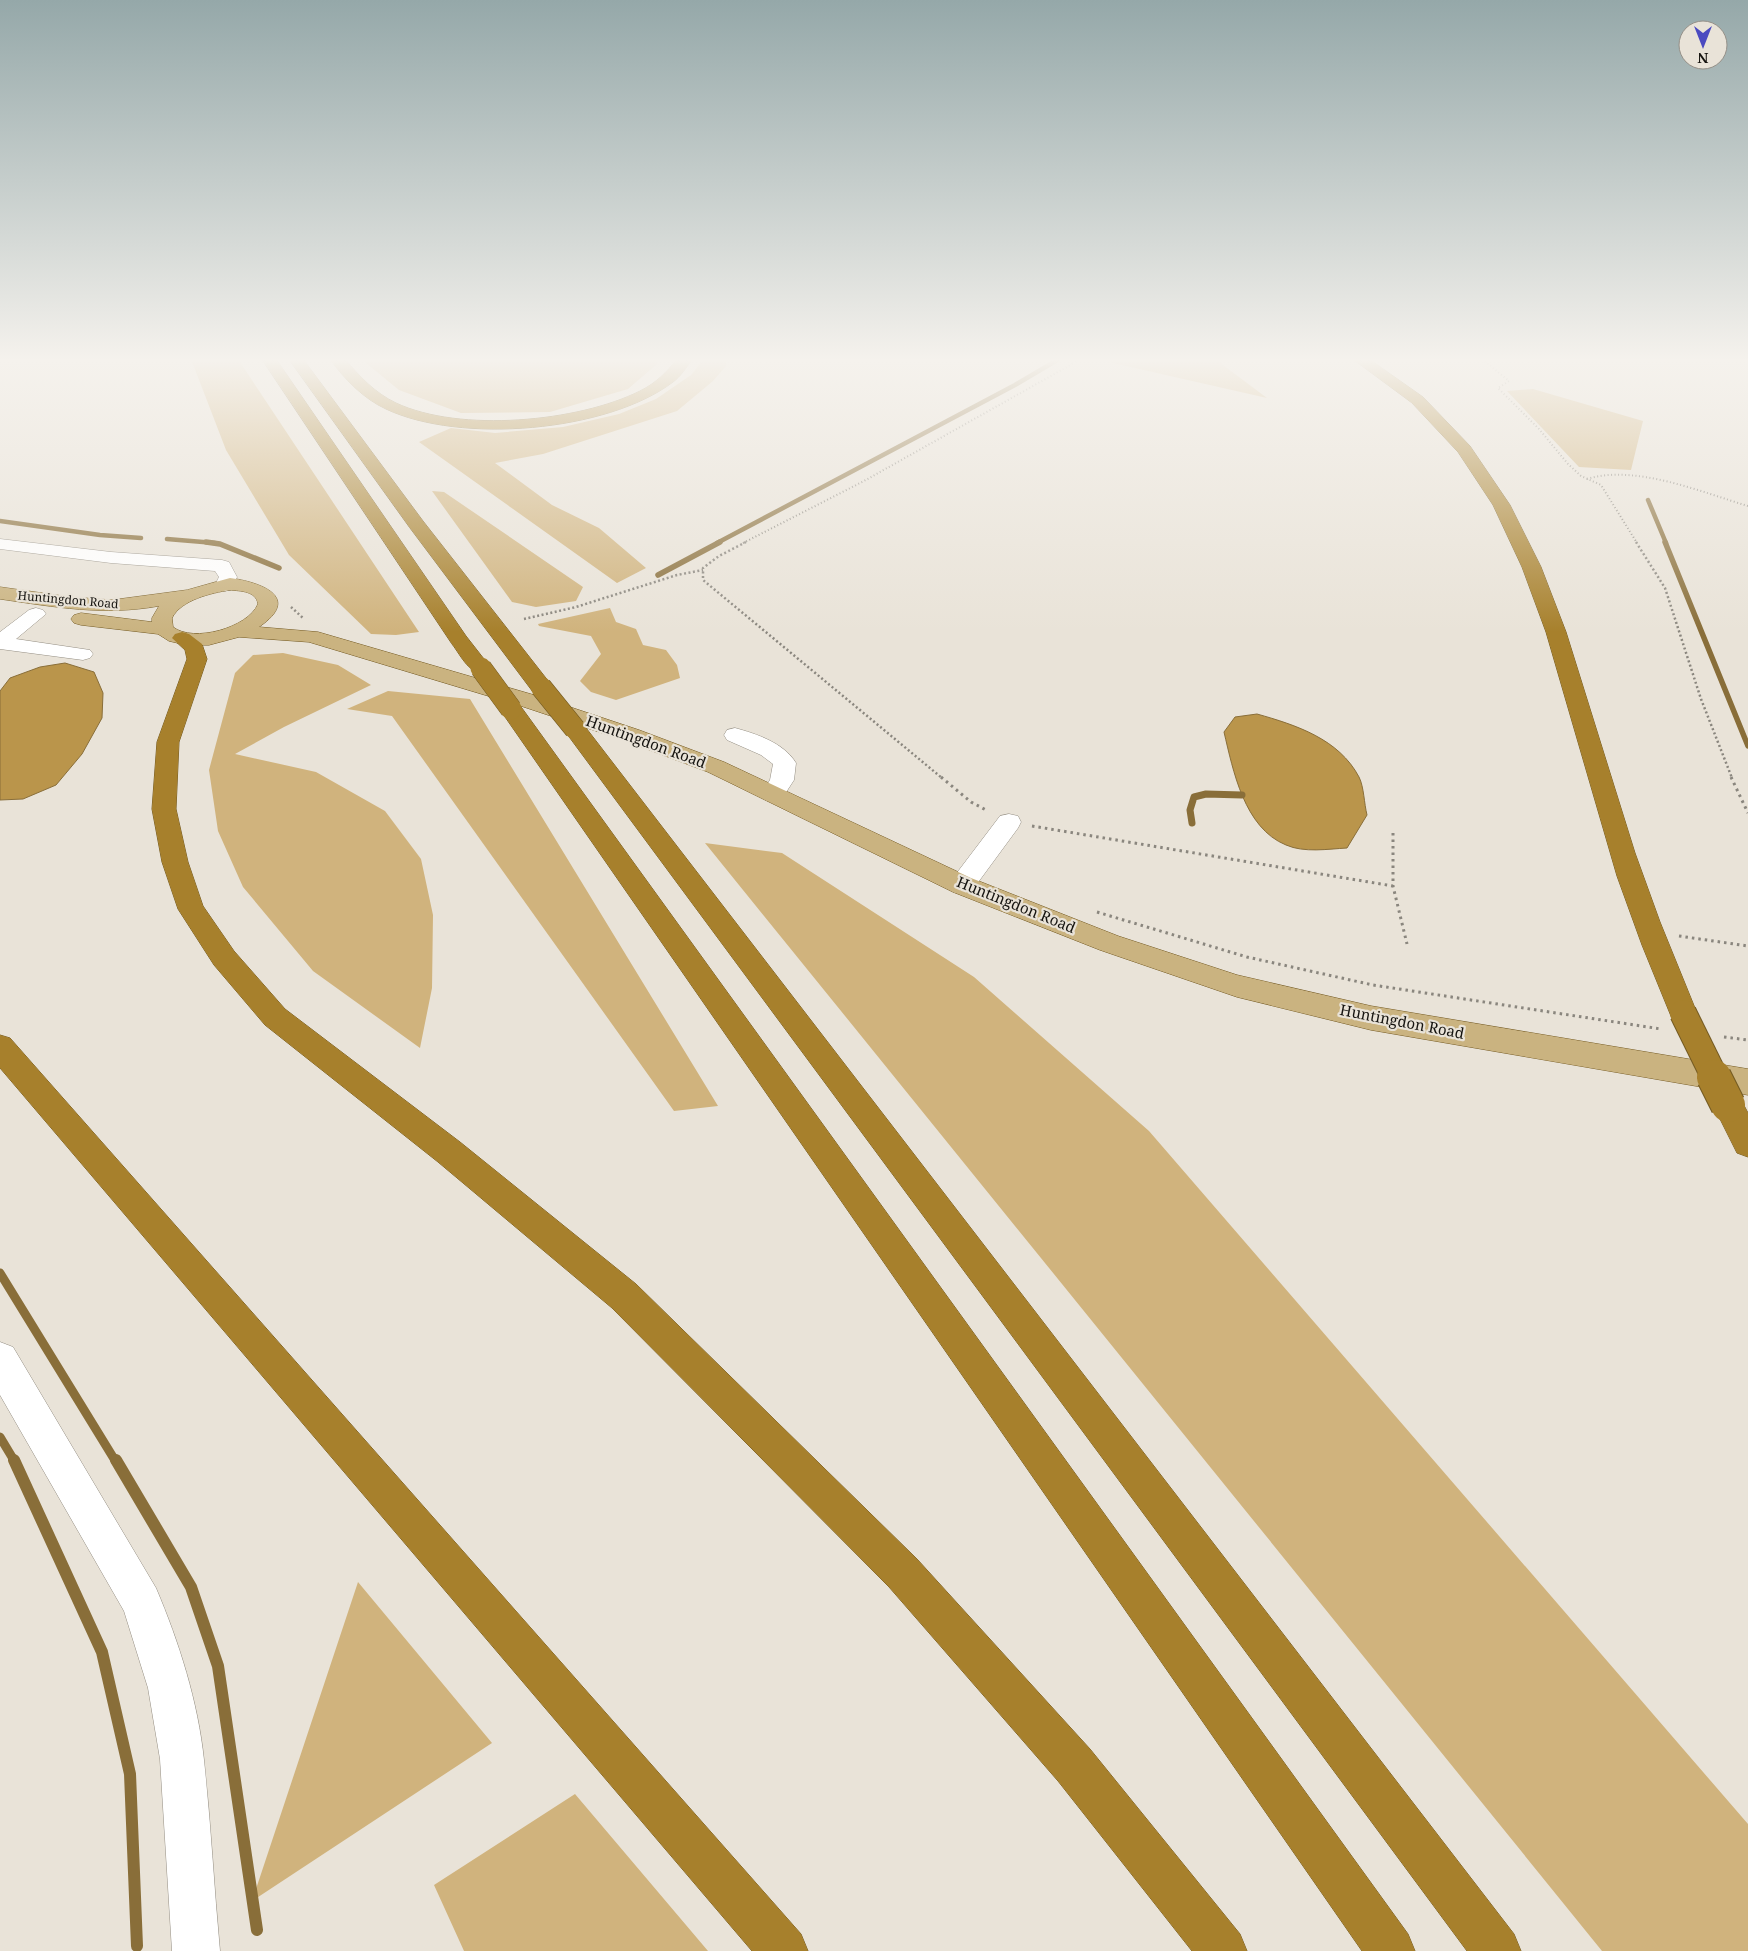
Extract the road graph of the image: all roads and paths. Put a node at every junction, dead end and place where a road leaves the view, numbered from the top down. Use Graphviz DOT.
graph roads {
  1 [pos="331,450"];
  2 [pos="362,450"];
  3 [pos="919,450"];
  4 [pos="1466,450"];
  5 [pos="1555,450"];
  6 [pos="1586,479"];
  7 [pos="1748,506"];
  8 [pos="0,544"];
  9 [pos="703,570"];
  10 [pos="225,585"];
  11 [pos="195,592"];
  12 [pos="0,593"];
  13 [pos="267,603"];
  14 [pos="0,609"];
  15 [pos="36,614"];
  16 [pos="524,619"];
  17 [pos="236,631"];
  18 [pos="173,634"];
  19 [pos="311,636"];
  20 [pos="0,643"];
  21 [pos="83,654"];
  22 [pos="735,735"];
  23 [pos="773,794"];
  24 [pos="1748,812"];
  25 [pos="1009,822"];
  26 [pos="1393,833"];
  27 [pos="962,885"];
  28 [pos="1393,886"];
  29 [pos="1094,911"];
  30 [pos="1649,932"];
  31 [pos="1407,944"];
  32 [pos="1748,946"];
  33 [pos="1676,1022"];
  34 [pos="1719,1036"];
  35 [pos="1748,1040"];
  36 [pos="0,1047"];
  37 [pos="1748,1082"];
  38 [pos="1748,1143"];
  39 [pos="0,1360"];
  40 [pos="196,1951"];
  41 [pos="784,1951"];
  42 [pos="1223,1951"];
  43 [pos="1391,1951"];
  44 [pos="1497,1951"];
  1 -- 43 [label="highway, bridge"];
  2 -- 44 [label="highway, bridge"];
  3 -- 9 [label="path"];
  4 -- 30 [label="highway"];
  5 -- 6 [label="path"];
  6 -- 7 [label="path"];
  6 -- 24 [label="path"];
  8 -- 10 [label="lane"];
  9 -- 16 [label="path"];
  9 -- 25 [label="path"];
  10 -- 11 [label="main road, Huntingdon Road"];
  10 -- 13 [label="main road, Huntingdon Road"];
  11 -- 12 [label="main road, Huntingdon Road"];
  11 -- 18 [label="main road"];
  13 -- 17 [label="main road"];
  13 -- 19 [label="main road, Huntingdon Road"];
  14 -- 15 [label="main road, Huntingdon Road"];
  15 -- 18 [label="main road, Huntingdon Road"];
  15 -- 20 [label="lane"];
  17 -- 18 [label="main road, Huntingdon Road"];
  17 -- 19 [label="main road, Huntingdon Road"];
  18 -- 42 [label="highway"];
  19 -- 23 [label="main road, Huntingdon Road"];
  20 -- 21 [label="lane"];
  22 -- 23 [label="lane"];
  23 -- 27 [label="main road, Huntingdon Road"];
  25 -- 27 [label="lane"];
  25 -- 28 [label="path"];
  26 -- 28 [label="path"];
  27 -- 37 [label="main road, Huntingdon Road"];
  28 -- 31 [label="path"];
  29 -- 33 [label="path"];
  30 -- 32 [label="path"];
  30 -- 33 [label="highway"];
  33 -- 38 [label="highway, bridge"];
  34 -- 35 [label="path"];
  36 -- 41 [label="highway"];
  39 -- 40 [label="lane"];
}
